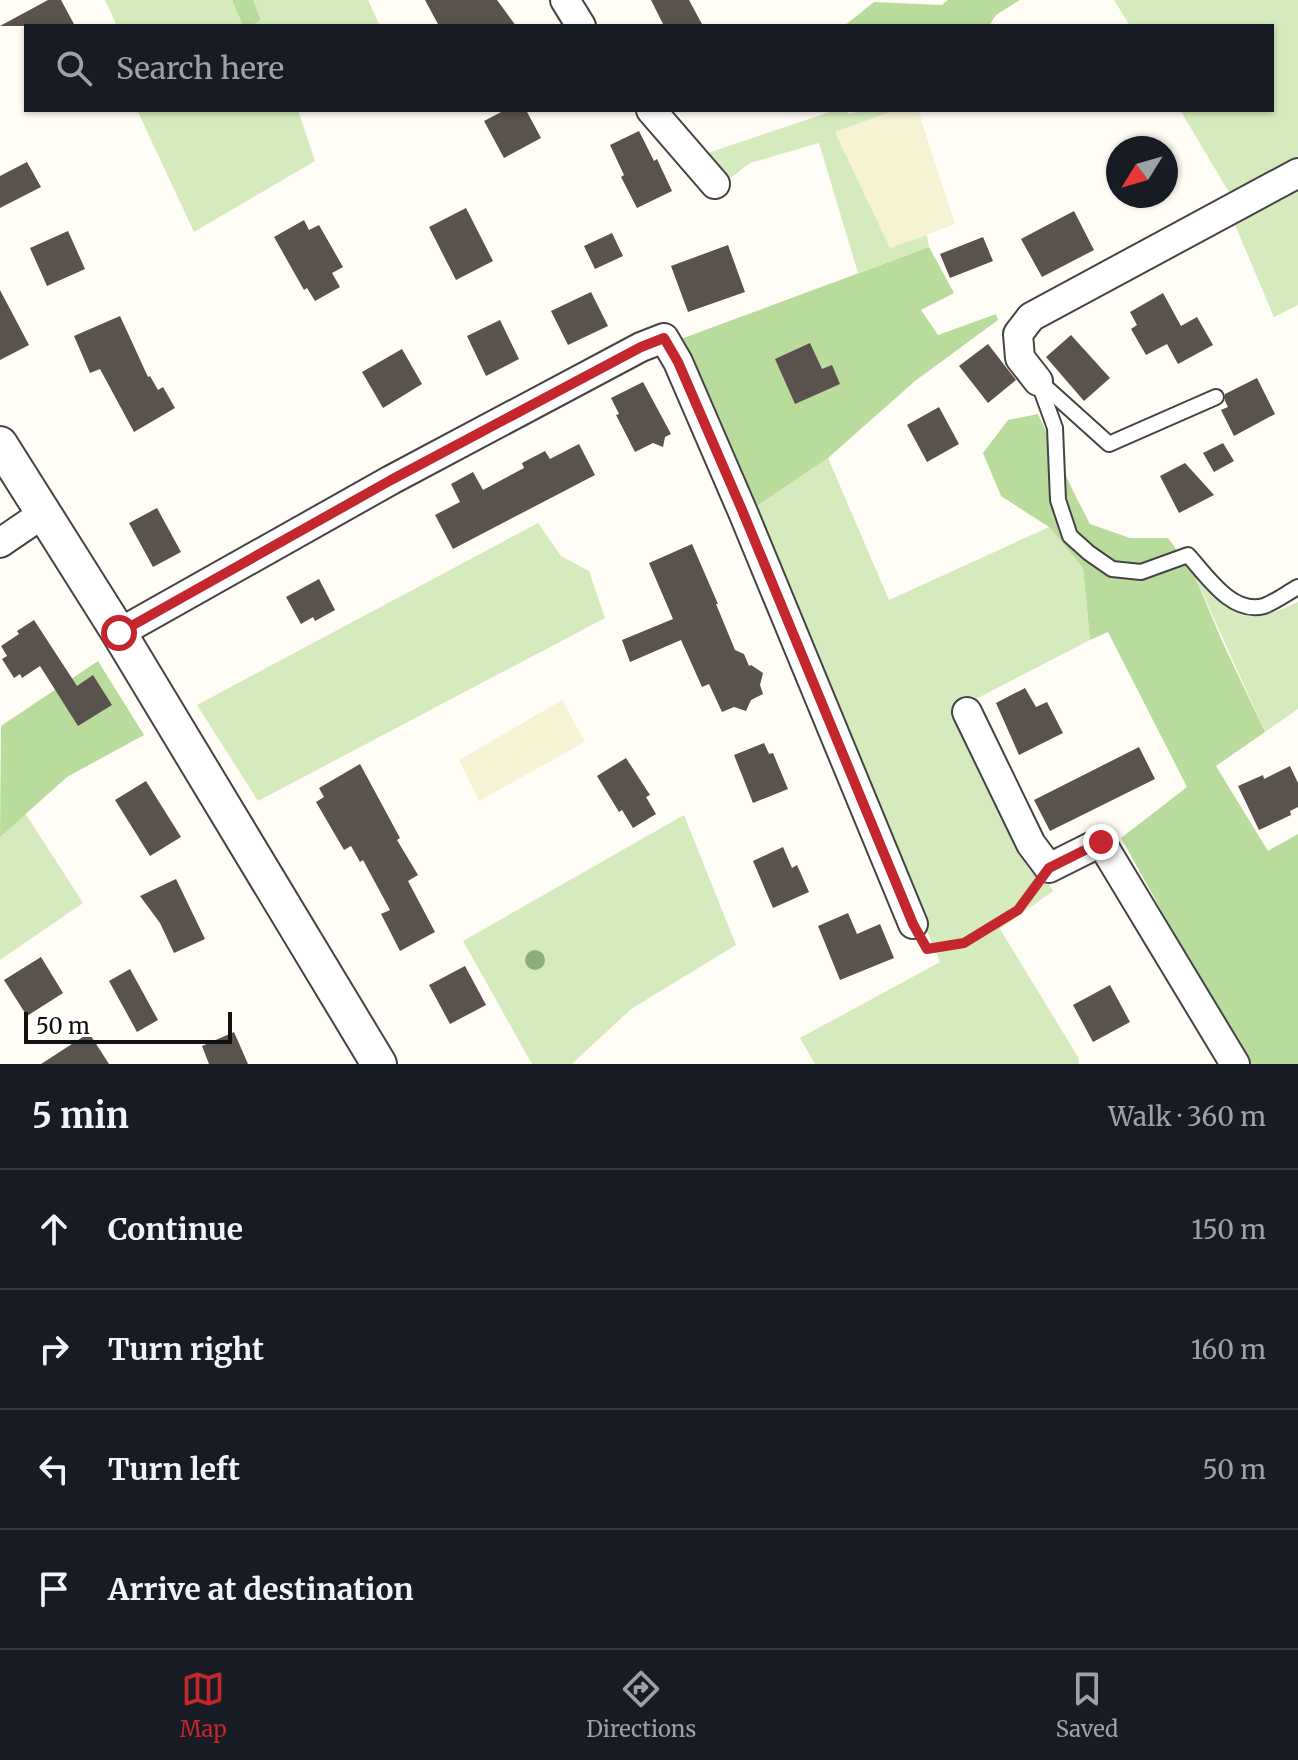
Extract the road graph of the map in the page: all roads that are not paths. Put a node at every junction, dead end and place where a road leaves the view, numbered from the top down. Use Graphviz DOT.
graph roads {
  1 [pos="565,0"];
  2 [pos="580,24"];
  3 [pos="653,112"];
  4 [pos="1298,173"];
  5 [pos="715,184"];
  6 [pos="1038,381"];
  7 [pos="1216,397"];
  8 [pos="0,444"];
  9 [pos="44,513"];
  10 [pos="0,543"];
  11 [pos="1298,587"];
  12 [pos="119,633"];
  13 [pos="967,712"];
  14 [pos="913,924"];
  15 [pos="379,1064"];
  16 [pos="1235,1064"];
  1 -- 2 [label="street"];
  3 -- 5 [label="street"];
  4 -- 6 [label="street"];
  6 -- 7 [label="lane"];
  6 -- 11 [label="lane"];
  8 -- 9 [label="street"];
  9 -- 10 [label="street"];
  9 -- 12 [label="street"];
  12 -- 14 [label="street"];
  12 -- 15 [label="street"];
  13 -- 16 [label="street"];
}
